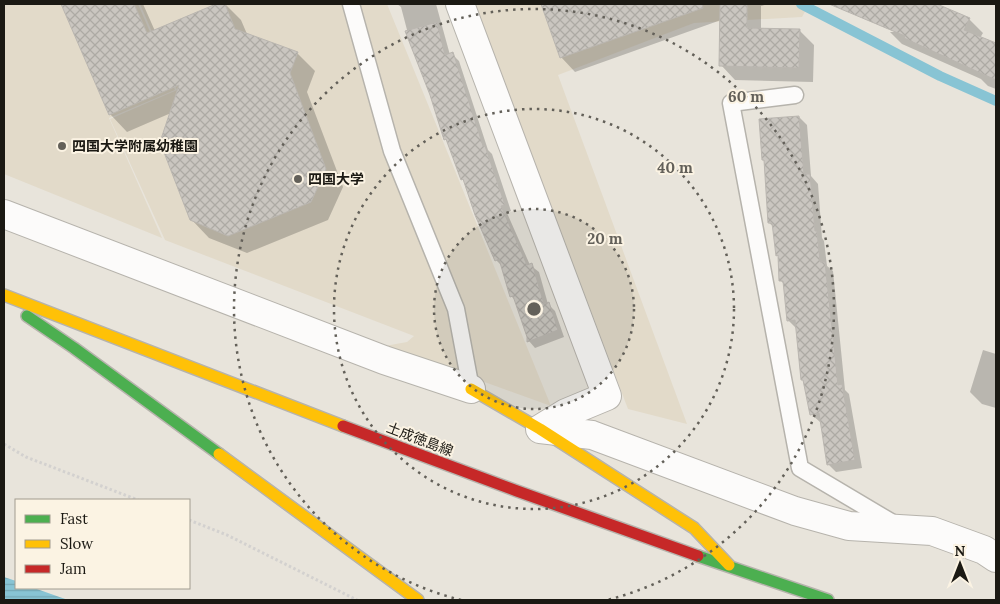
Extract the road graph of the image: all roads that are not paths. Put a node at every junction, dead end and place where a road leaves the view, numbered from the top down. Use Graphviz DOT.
graph roads {
  1 [pos="351,4"];
  2 [pos="460,4"];
  3 [pos="796,95"];
  4 [pos="4,214"];
  5 [pos="4,296"];
  6 [pos="4,299"];
  7 [pos="471,389"];
  8 [pos="540,429"];
  9 [pos="901,528"];
  10 [pos="996,558"];
  11 [pos="732,569"];
  12 [pos="418,600"];
  13 [pos="828,600"];
  1 -- 7 [label="lane"];
  2 -- 8 [label="street"];
  3 -- 9 [label="lane"];
  4 -- 7 [label="street"];
  5 -- 11 [label="main road, 土成徳島線"];
  6 -- 12 [label="main road"];
  7 -- 8 [label="main road"];
  8 -- 9 [label="street"];
  8 -- 11 [label="main road"];
  9 -- 10 [label="street"];
  11 -- 13 [label="main road, 土成徳島線"];
}
